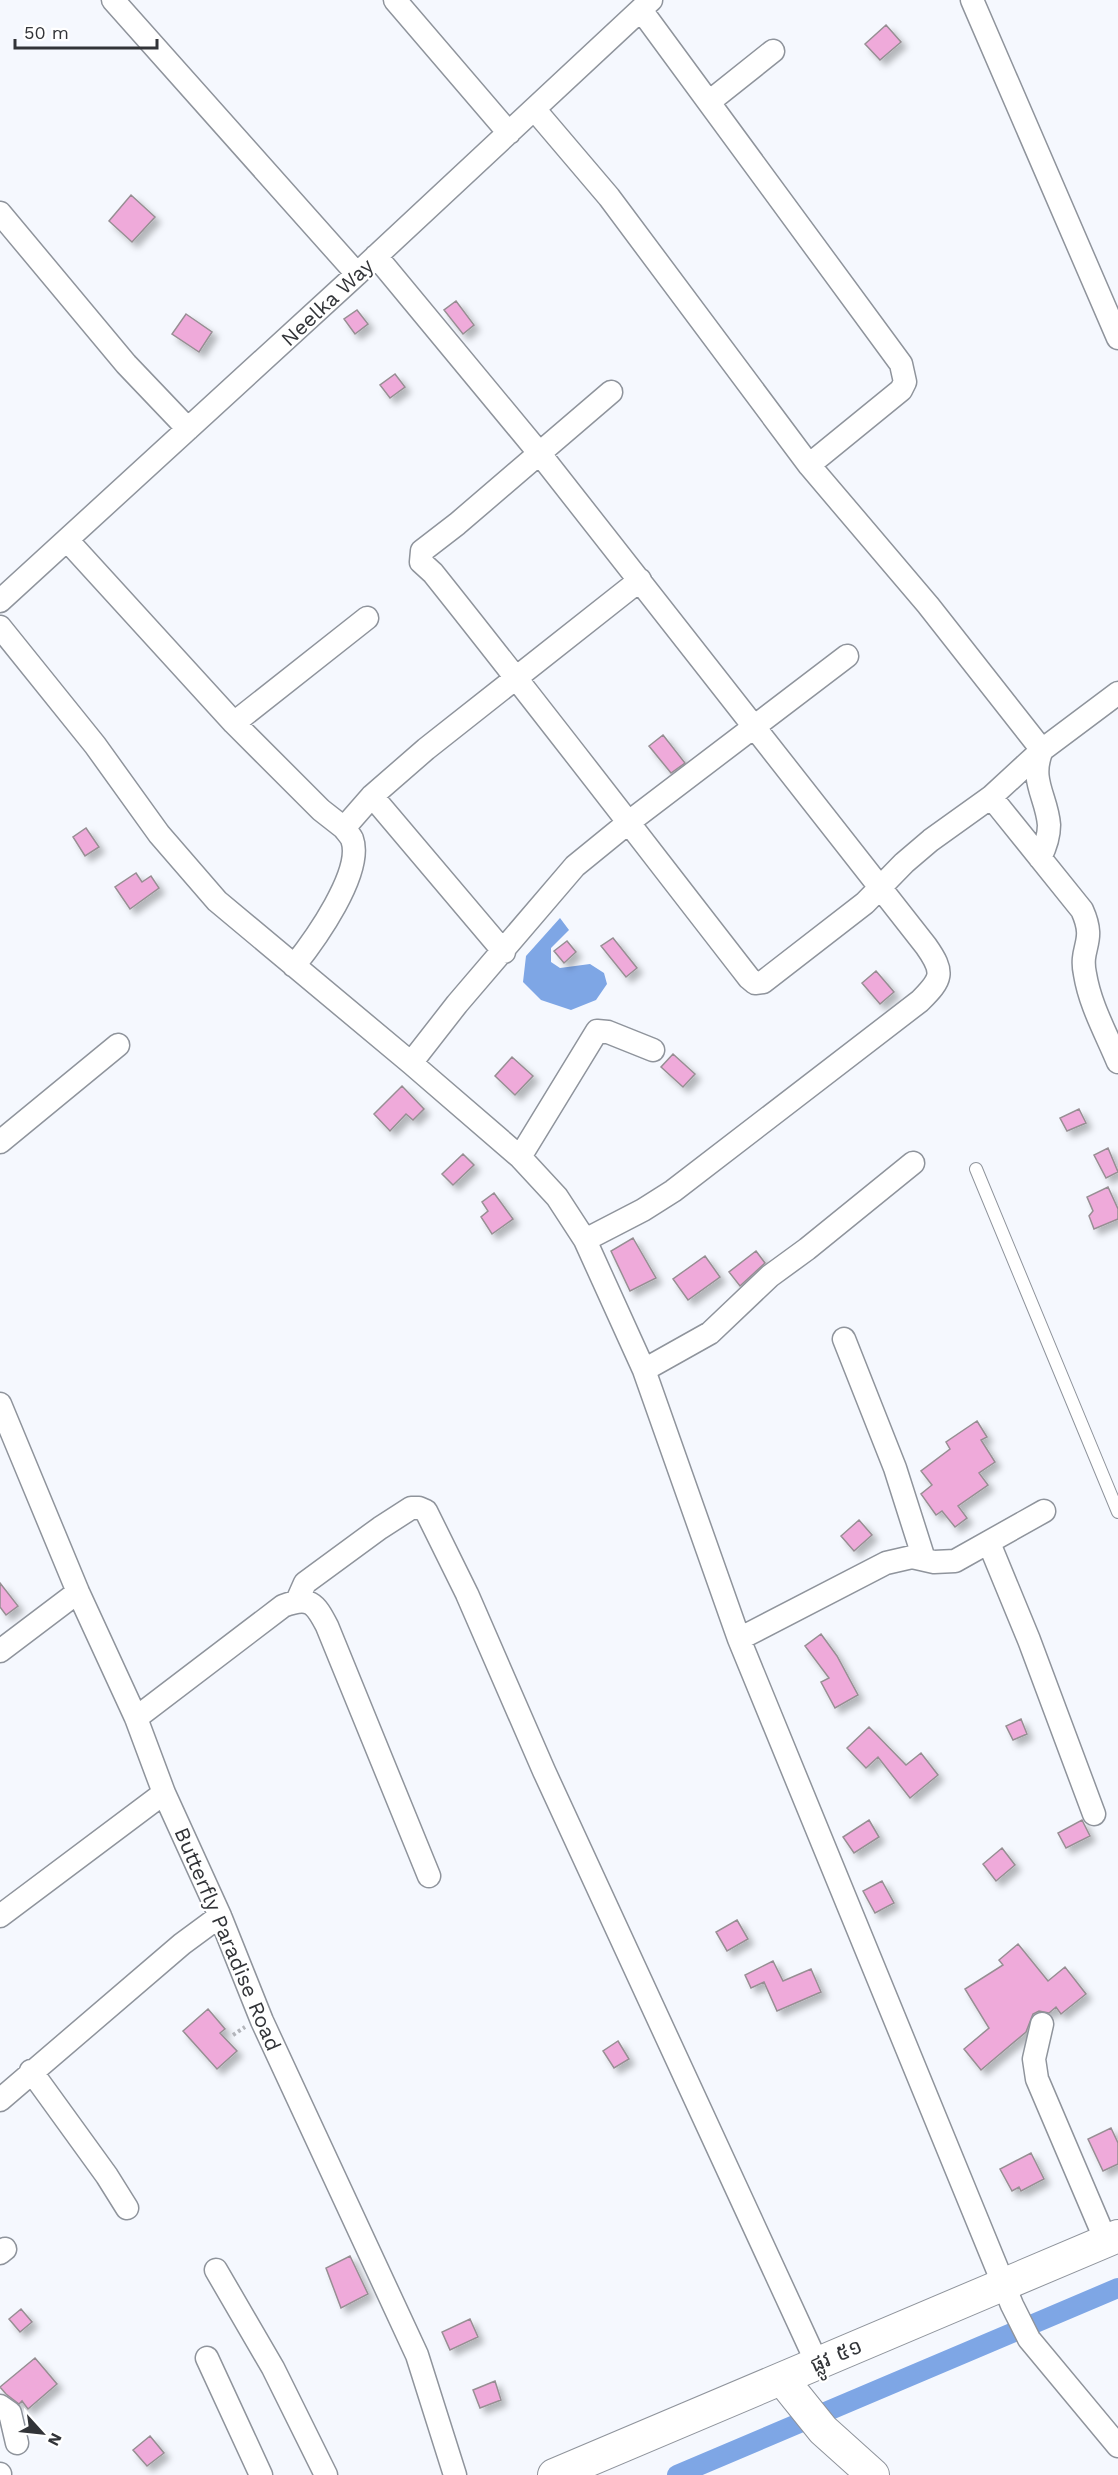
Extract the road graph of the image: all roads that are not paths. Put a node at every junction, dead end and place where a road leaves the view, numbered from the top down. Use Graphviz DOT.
graph roads {
  1 [pos="113,0"];
  2 [pos="395,0"];
  3 [pos="972,0"];
  4 [pos="646,5"];
  5 [pos="772,51"];
  6 [pos="710,102"];
  7 [pos="534,110"];
  8 [pos="509,133"];
  9 [pos="0,213"];
  10 [pos="376,256"];
  11 [pos="357,274"];
  12 [pos="1118,338"];
  13 [pos="611,392"];
  14 [pos="188,429"];
  15 [pos="540,454"];
  16 [pos="809,465"];
  17 [pos="67,540"];
  18 [pos="640,580"];
  19 [pos="0,600"];
  20 [pos="367,618"];
  21 [pos="0,627"];
  22 [pos="847,656"];
  23 [pos="516,680"];
  24 [pos="1118,693"];
  25 [pos="234,723"];
  26 [pos="754,727"];
  27 [pos="1042,750"];
  28 [pos="372,795"];
  29 [pos="992,797"];
  30 [pos="630,822"];
  31 [pos="344,828"];
  32 [pos="1040,858"];
  33 [pos="878,888"];
  34 [pos="504,952"];
  35 [pos="294,966"];
  36 [pos="118,1045"];
  37 [pos="654,1050"];
  38 [pos="1118,1062"];
  39 [pos="411,1063"];
  40 [pos="0,1142"];
  41 [pos="520,1157"];
  42 [pos="913,1163"];
  43 [pos="976,1169"];
  44 [pos="585,1240"];
  45 [pos="844,1339"];
  46 [pos="644,1370"];
  47 [pos="2,1416"];
  48 [pos="1044,1511"];
  49 [pos="1118,1512"];
  50 [pos="989,1543"];
  51 [pos="924,1559"];
  52 [pos="78,1592"];
  53 [pos="297,1601"];
  54 [pos="739,1639"];
  55 [pos="0,1651"];
  56 [pos="136,1718"];
  57 [pos="164,1793"];
  58 [pos="1094,1814"];
  59 [pos="429,1876"];
  60 [pos="0,1916"];
  61 [pos="220,1916"];
  62 [pos="1042,2024"];
  63 [pos="31,2071"];
  64 [pos="0,2100"];
  65 [pos="127,2208"];
  66 [pos="1112,2239"];
  67 [pos="216,2270"];
  68 [pos="1008,2294"];
  69 [pos="207,2358"];
  70 [pos="817,2363"];
  71 [pos="782,2379"];
  72 [pos="0,2406"];
  73 [pos="17,2443"];
  74 [pos="1118,2446"];
  75 [pos="454,2471"];
  76 [pos="261,2475"];
  77 [pos="326,2475"];
  78 [pos="554,2475"];
  79 [pos="873,2475"];
  1 -- 11 [label="street"];
  2 -- 8 [label="street"];
  3 -- 12 [label="street"];
  4 -- 6 [label="street"];
  4 -- 7 [label="street, Neelka Way"];
  5 -- 6 [label="street"];
  6 -- 16 [label="street"];
  7 -- 8 [label="street, Neelka Way"];
  7 -- 16 [label="street"];
  8 -- 10 [label="street, Neelka Way"];
  9 -- 14 [label="street"];
  10 -- 11 [label="street, Neelka Way"];
  10 -- 15 [label="street"];
  11 -- 14 [label="street, Neelka Way"];
  13 -- 15 [label="street"];
  14 -- 17 [label="street, Neelka Way"];
  15 -- 18 [label="street"];
  15 -- 23 [label="street"];
  16 -- 27 [label="street"];
  17 -- 19 [label="street, Neelka Way"];
  17 -- 25 [label="street"];
  18 -- 23 [label="street"];
  18 -- 26 [label="street"];
  20 -- 25 [label="street"];
  21 -- 35 [label="street"];
  22 -- 26 [label="street"];
  23 -- 28 [label="street"];
  23 -- 30 [label="street"];
  24 -- 27 [label="street"];
  25 -- 31 [label="street"];
  26 -- 30 [label="street"];
  26 -- 33 [label="street"];
  27 -- 29 [label="street"];
  27 -- 32 [label="street"];
  28 -- 31 [label="street"];
  28 -- 34 [label="street"];
  29 -- 32 [label="street"];
  29 -- 33 [label="street"];
  30 -- 33 [label="street"];
  30 -- 34 [label="street"];
  31 -- 35 [label="street"];
  32 -- 38 [label="street"];
  33 -- 44 [label="street"];
  34 -- 39 [label="street"];
  35 -- 39 [label="street"];
  36 -- 40 [label="street"];
  37 -- 41 [label="street"];
  39 -- 41 [label="street"];
  41 -- 44 [label="street"];
  42 -- 46 [label="street"];
  43 -- 49 [label="lane"];
  44 -- 46 [label="street"];
  45 -- 51 [label="street"];
  46 -- 54 [label="street"];
  47 -- 52 [label="street, Butterfly Paradise Road"];
  48 -- 50 [label="street"];
  50 -- 51 [label="street"];
  50 -- 58 [label="street"];
  51 -- 54 [label="street"];
  52 -- 55 [label="street"];
  52 -- 56 [label="street, Butterfly Paradise Road"];
  53 -- 56 [label="street"];
  53 -- 59 [label="street"];
  53 -- 70 [label="street"];
  54 -- 68 [label="street"];
  56 -- 57 [label="street, Butterfly Paradise Road"];
  57 -- 60 [label="street"];
  57 -- 61 [label="street, Butterfly Paradise Road"];
  61 -- 63 [label="street"];
  61 -- 75 [label="street, Butterfly Paradise Road"];
  62 -- 66 [label="street"];
  63 -- 64 [label="street"];
  63 -- 65 [label="street"];
  66 -- 68 [label="main road, ផ្លូវ ៥១"];
  67 -- 77 [label="street"];
  68 -- 70 [label="main road, ផ្លូវ ៥១"];
  68 -- 74 [label="street"];
  69 -- 76 [label="street"];
  70 -- 71 [label="main road, ផ្លូវ ៥១"];
  71 -- 78 [label="main road, ផ្លូវ ៥១"];
  71 -- 79 [label="main road"];
  72 -- 73 [label="street"];
}
